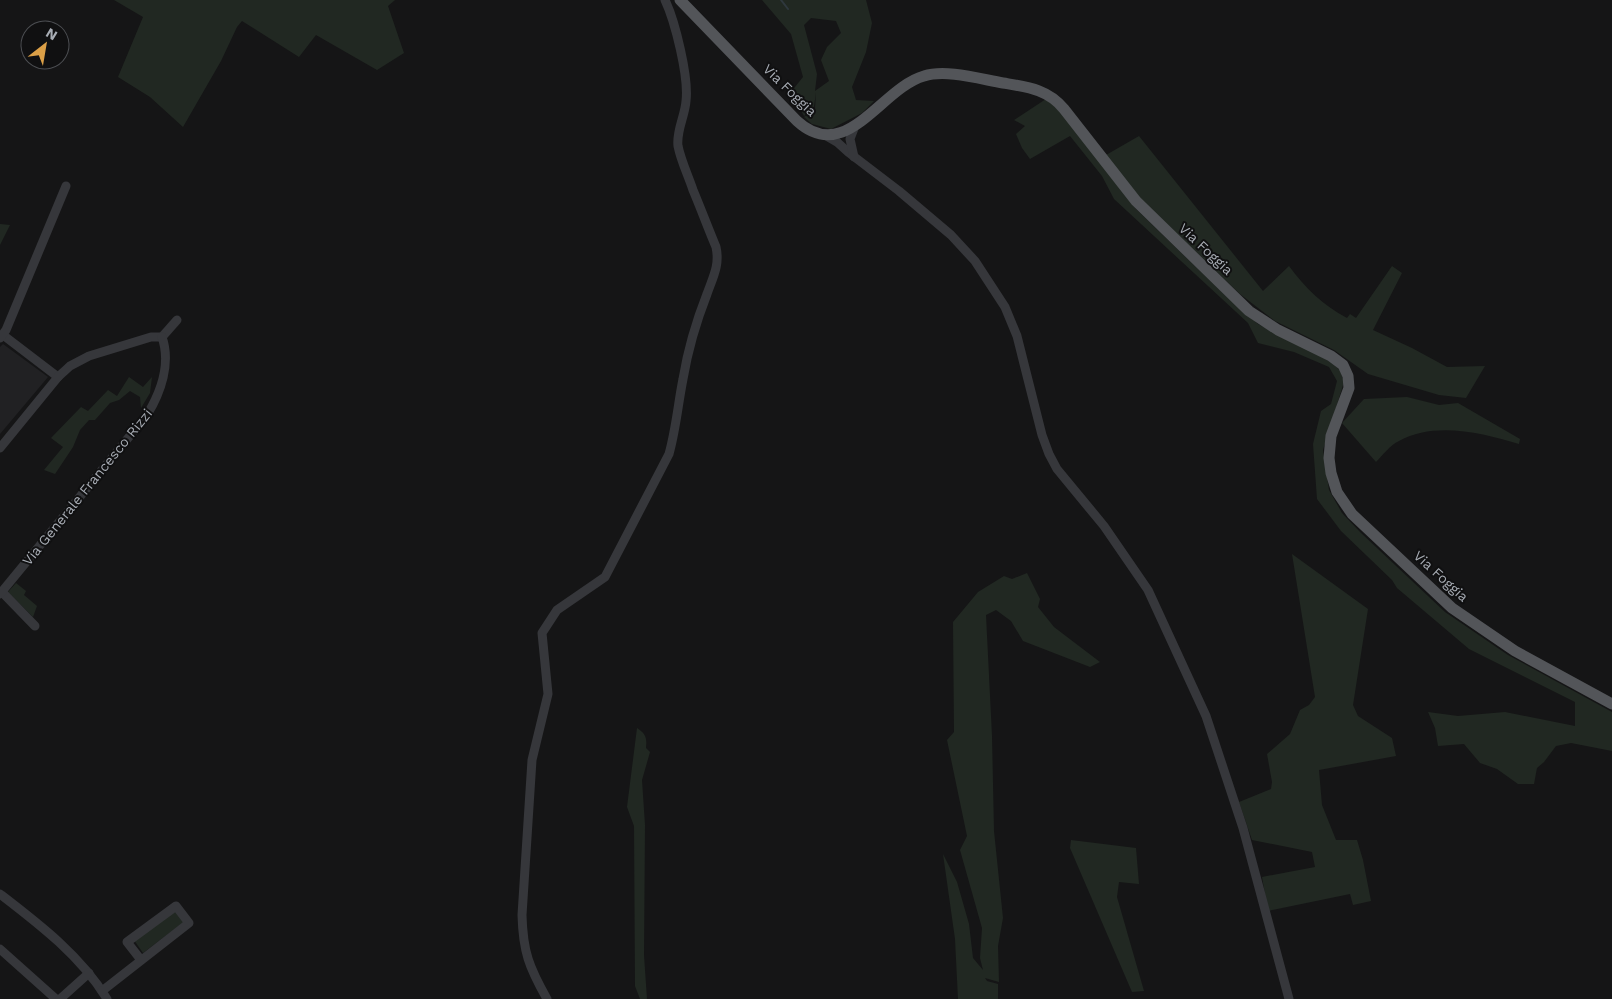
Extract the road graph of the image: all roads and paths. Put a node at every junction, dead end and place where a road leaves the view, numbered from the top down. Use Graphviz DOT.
graph roads {
  1 [pos="665,0"];
  2 [pos="680,0"];
  3 [pos="855,126"];
  4 [pos="842,132"];
  5 [pos="825,135"];
  6 [pos="850,141"];
  7 [pos="840,145"];
  8 [pos="854,157"];
  9 [pos="66,186"];
  10 [pos="177,320"];
  11 [pos="2,336"];
  12 [pos="162,337"];
  13 [pos="58,378"];
  14 [pos="0,448"];
  15 [pos="1,593"];
  16 [pos="35,626"];
  17 [pos="1612,704"];
  18 [pos="0,894"];
  19 [pos="0,949"];
  20 [pos="141,960"];
  21 [pos="89,973"];
  22 [pos="102,991"];
  23 [pos="56,999"];
  24 [pos="60,999"];
  25 [pos="107,999"];
  26 [pos="547,999"];
  27 [pos="1289,999"];
  1 -- 26 [label="street"];
  2 -- 5 [label="main road, Via Foggia"];
  3 -- 4 [label="main road, Via Foggia"];
  3 -- 6 [label="street"];
  3 -- 17 [label="main road, Via Foggia"];
  4 -- 5 [label="main road, Via Foggia"];
  4 -- 6 [label="street"];
  4 -- 7 [label="street"];
  5 -- 7 [label="street"];
  6 -- 8 [label="street"];
  7 -- 8 [label="street"];
  8 -- 27 [label="street"];
  9 -- 11 [label="street"];
  10 -- 12 [label="street"];
  11 -- 13 [label="street"];
  12 -- 13 [label="street"];
  12 -- 15 [label="street, Via Generale Francesco Rizzi"];
  13 -- 14 [label="street"];
  15 -- 16 [label="street"];
  18 -- 21 [label="street"];
  19 -- 23 [label="street"];
  20 -- 20 [label="street"];
  20 -- 22 [label="street"];
  21 -- 22 [label="street"];
  21 -- 24 [label="street"];
  22 -- 25 [label="street"];
}
